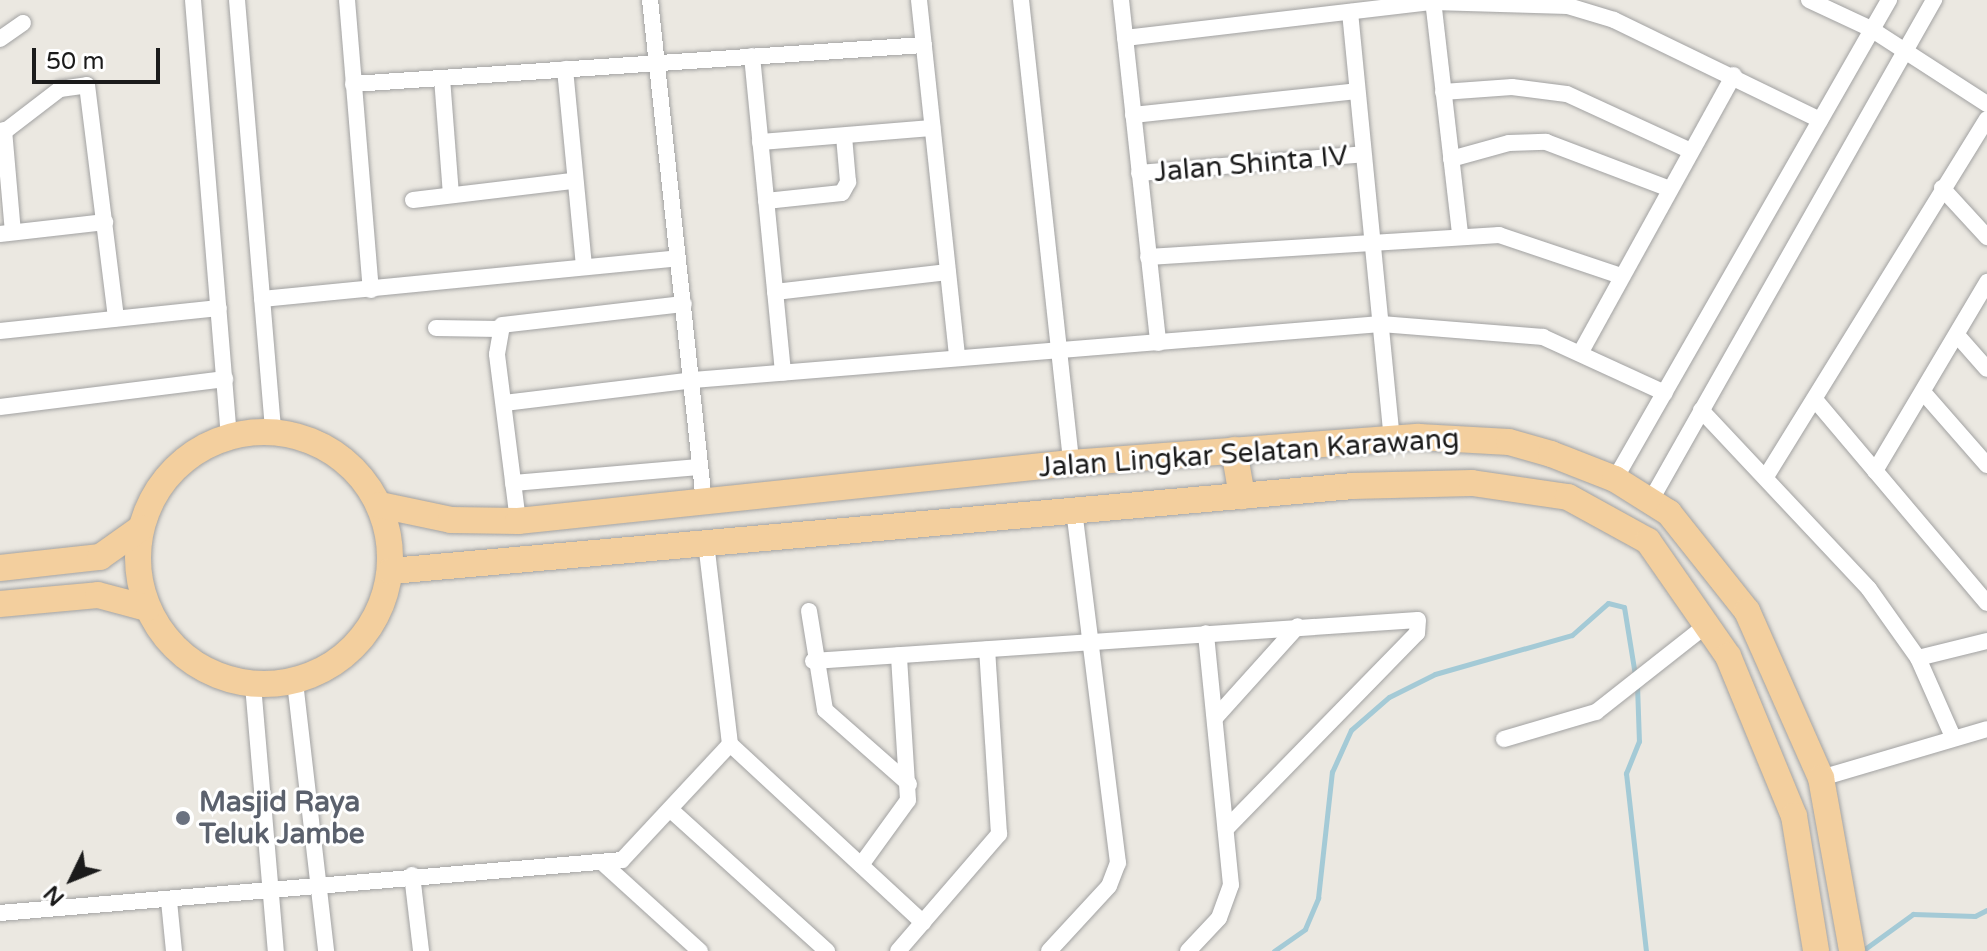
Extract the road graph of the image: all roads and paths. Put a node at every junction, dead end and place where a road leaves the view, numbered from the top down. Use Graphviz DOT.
graph roads {
  1 [pos="193,0"];
  2 [pos="237,0"];
  3 [pos="347,0"];
  4 [pos="650,0"];
  5 [pos="919,0"];
  6 [pos="1021,0"];
  7 [pos="1121,0"];
  8 [pos="1809,0"];
  9 [pos="1889,0"];
  10 [pos="1934,0"];
  11 [pos="1433,1"];
  12 [pos="1350,12"];
  13 [pos="23,23"];
  14 [pos="1871,29"];
  15 [pos="1125,38"];
  16 [pos="0,39"];
  17 [pos="924,45"];
  18 [pos="1904,51"];
  19 [pos="752,56"];
  20 [pos="657,63"];
  21 [pos="565,69"];
  22 [pos="1734,75"];
  23 [pos="442,78"];
  24 [pos="353,84"];
  25 [pos="1357,91"];
  26 [pos="1443,92"];
  27 [pos="1987,104"];
  28 [pos="1133,115"];
  29 [pos="1987,119"];
  30 [pos="1820,120"];
  31 [pos="932,128"];
  32 [pos="2,132"];
  33 [pos="844,136"];
  34 [pos="760,142"];
  35 [pos="1689,150"];
  36 [pos="1363,154"];
  37 [pos="1451,159"];
  38 [pos="1139,173"];
  39 [pos="572,181"];
  40 [pos="1667,188"];
  41 [pos="1942,188"];
  42 [pos="451,195"];
  43 [pos="413,200"];
  44 [pos="766,201"];
  45 [pos="105,222"];
  46 [pos="6,233"];
  47 [pos="1460,234"];
  48 [pos="1987,237"];
  49 [pos="1372,238"];
  50 [pos="1148,257"];
  51 [pos="678,258"];
  52 [pos="584,266"];
  53 [pos="948,272"];
  54 [pos="1621,276"];
  55 [pos="1987,282"];
  56 [pos="371,290"];
  57 [pos="775,292"];
  58 [pos="262,299"];
  59 [pos="684,304"];
  60 [pos="219,308"];
  61 [pos="116,318"];
  62 [pos="1381,324"];
  63 [pos="436,328"];
  64 [pos="499,329"];
  65 [pos="0,331"];
  66 [pos="1957,335"];
  67 [pos="1158,343"];
  68 [pos="1582,350"];
  69 [pos="1059,351"];
  70 [pos="957,358"];
  71 [pos="1987,369"];
  72 [pos="783,372"];
  73 [pos="225,379"];
  74 [pos="693,380"];
  75 [pos="1923,392"];
  76 [pos="1665,393"];
  77 [pos="1817,402"];
  78 [pos="504,403"];
  79 [pos="0,407"];
  80 [pos="1701,410"];
  81 [pos="273,431"];
  82 [pos="229,435"];
  83 [pos="1392,441"];
  84 [pos="1234,450"];
  85 [pos="1071,463"];
  86 [pos="1987,465"];
  87 [pos="699,467"];
  88 [pos="1875,471"];
  89 [pos="1767,475"];
  90 [pos="1615,479"];
  91 [pos="513,483"];
  92 [pos="1242,496"];
  93 [pos="1651,500"];
  94 [pos="704,502"];
  95 [pos="380,505"];
  96 [pos="1074,511"];
  97 [pos="518,521"];
  98 [pos="141,528"];
  99 [pos="706,542"];
  100 [pos="0,568"];
  101 [pos="391,571"];
  102 [pos="1987,603"];
  103 [pos="0,604"];
  104 [pos="147,608"];
  105 [pos="809,611"];
  106 [pos="1709,623"];
  107 [pos="1298,626"];
  108 [pos="1206,633"];
  109 [pos="1090,641"];
  110 [pos="1987,641"];
  111 [pos="987,649"];
  112 [pos="899,655"];
  113 [pos="1918,658"];
  114 [pos="813,661"];
  115 [pos="295,682"];
  116 [pos="253,685"];
  117 [pos="1216,717"];
  118 [pos="1987,729"];
  119 [pos="1953,737"];
  120 [pos="1504,739"];
  121 [pos="730,744"];
  122 [pos="1821,778"];
  123 [pos="909,784"];
  124 [pos="672,811"];
  125 [pos="1226,829"];
  126 [pos="605,865"];
  127 [pos="861,865"];
  128 [pos="412,875"];
  129 [pos="320,887"];
  130 [pos="270,893"];
  131 [pos="169,901"];
  132 [pos="0,913"];
  133 [pos="923,923"];
  134 [pos="1852,948"];
  135 [pos="174,951"];
  136 [pos="276,951"];
  137 [pos="326,951"];
  138 [pos="421,951"];
  139 [pos="700,951"];
  140 [pos="827,951"];
  141 [pos="898,951"];
  142 [pos="1049,951"];
  143 [pos="1188,951"];
  144 [pos="1816,951"];
  1 -- 60 [label="street"];
  2 -- 58 [label="street"];
  3 -- 24 [label="street"];
  4 -- 20 [label="street"];
  5 -- 17 [label="street"];
  6 -- 69 [label="street"];
  7 -- 15 [label="street"];
  8 -- 14 [label="street"];
  9 -- 14 [label="street"];
  10 -- 18 [label="street"];
  11 -- 12 [label="street"];
  11 -- 22 [label="street"];
  11 -- 26 [label="street"];
  12 -- 15 [label="street"];
  12 -- 25 [label="street"];
  13 -- 16 [label="street"];
  14 -- 18 [label="street"];
  14 -- 30 [label="street"];
  15 -- 28 [label="street"];
  17 -- 19 [label="street"];
  17 -- 31 [label="street"];
  18 -- 27 [label="street"];
  18 -- 80 [label="street"];
  19 -- 20 [label="street"];
  19 -- 34 [label="street"];
  20 -- 21 [label="street"];
  20 -- 51 [label="street"];
  21 -- 23 [label="street"];
  21 -- 39 [label="street"];
  22 -- 30 [label="street"];
  22 -- 35 [label="street"];
  23 -- 24 [label="street"];
  23 -- 42 [label="street"];
  24 -- 56 [label="street"];
  25 -- 28 [label="street"];
  25 -- 36 [label="street"];
  26 -- 35 [label="street"];
  26 -- 37 [label="street"];
  28 -- 38 [label="street"];
  29 -- 41 [label="street"];
  30 -- 76 [label="street"];
  31 -- 33 [label="street"];
  31 -- 53 [label="street"];
  32 -- 45 [label="street"];
  32 -- 46 [label="street"];
  33 -- 34 [label="street"];
  33 -- 44 [label="street"];
  34 -- 44 [label="street"];
  35 -- 40 [label="street"];
  36 -- 38 [label="street, Jalan Shinta IV"];
  36 -- 49 [label="street"];
  37 -- 40 [label="street"];
  37 -- 47 [label="street"];
  38 -- 50 [label="street"];
  39 -- 42 [label="street"];
  39 -- 52 [label="street"];
  40 -- 54 [label="street"];
  41 -- 48 [label="street"];
  41 -- 77 [label="street"];
  42 -- 43 [label="street"];
  44 -- 57 [label="street"];
  45 -- 46 [label="street"];
  45 -- 61 [label="street"];
  47 -- 49 [label="street"];
  47 -- 54 [label="street"];
  49 -- 50 [label="street"];
  49 -- 62 [label="street"];
  50 -- 67 [label="street"];
  51 -- 52 [label="street"];
  51 -- 59 [label="street"];
  52 -- 56 [label="street"];
  53 -- 57 [label="street"];
  53 -- 70 [label="street"];
  54 -- 68 [label="street"];
  55 -- 66 [label="street"];
  56 -- 58 [label="street"];
  57 -- 72 [label="street"];
  58 -- 81 [label="street"];
  59 -- 64 [label="street"];
  59 -- 74 [label="street"];
  60 -- 61 [label="street"];
  60 -- 73 [label="street"];
  61 -- 65 [label="street"];
  62 -- 67 [label="street"];
  62 -- 68 [label="street"];
  62 -- 83 [label="street"];
  63 -- 64 [label="street"];
  64 -- 78 [label="street"];
  66 -- 71 [label="street"];
  66 -- 75 [label="street"];
  67 -- 69 [label="street"];
  68 -- 76 [label="street"];
  69 -- 70 [label="street"];
  69 -- 85 [label="street"];
  70 -- 72 [label="street"];
  72 -- 74 [label="street"];
  73 -- 79 [label="street"];
  73 -- 82 [label="street"];
  74 -- 78 [label="street"];
  74 -- 87 [label="street"];
  75 -- 86 [label="street"];
  75 -- 88 [label="street"];
  76 -- 90 [label="street"];
  77 -- 88 [label="street"];
  77 -- 89 [label="street"];
  78 -- 91 [label="street"];
  80 -- 89 [label="street"];
  80 -- 93 [label="street"];
  81 -- 82 [label="main road"];
  81 -- 95 [label="main road"];
  82 -- 98 [label="main road"];
  83 -- 84 [label="main road, Jalan Lingkar Selatan Karawang"];
  83 -- 90 [label="main road, Jalan Lingkar Selatan Karawang"];
  84 -- 85 [label="main road, Jalan Lingkar Selatan Karawang"];
  84 -- 92 [label="main road"];
  85 -- 94 [label="main road, Jalan Lingkar Selatan Karawang"];
  87 -- 91 [label="street"];
  87 -- 94 [label="street"];
  88 -- 102 [label="street"];
  89 -- 113 [label="street"];
  90 -- 93 [label="main road, Jalan Lingkar Selatan Karawang"];
  91 -- 97 [label="street"];
  92 -- 96 [label="main road, Jalan Lingkar Selatan Karawang"];
  92 -- 106 [label="main road, Jalan Lingkar Selatan Karawang"];
  93 -- 122 [label="main road, Jalan Lingkar Selatan Karawang"];
  94 -- 97 [label="main road, Jalan Lingkar Selatan Karawang"];
  95 -- 97 [label="main road, Jalan Lingkar Selatan Karawang"];
  95 -- 101 [label="main road"];
  96 -- 99 [label="main road, Jalan Lingkar Selatan Karawang"];
  96 -- 109 [label="street"];
  98 -- 100 [label="main road"];
  98 -- 104 [label="main road"];
  99 -- 101 [label="main road, Jalan Lingkar Selatan Karawang"];
  99 -- 121 [label="street"];
  101 -- 115 [label="main road"];
  103 -- 104 [label="main road"];
  104 -- 116 [label="main road"];
  105 -- 114 [label="street"];
  106 -- 120 [label="street"];
  106 -- 144 [label="main road, Jalan Lingkar Selatan Karawang"];
  107 -- 108 [label="street"];
  107 -- 117 [label="street"];
  107 -- 125 [label="street"];
  108 -- 109 [label="street"];
  108 -- 117 [label="street"];
  109 -- 111 [label="street"];
  109 -- 142 [label="street"];
  110 -- 113 [label="street"];
  111 -- 112 [label="street"];
  111 -- 133 [label="street"];
  112 -- 114 [label="street"];
  112 -- 123 [label="street"];
  113 -- 119 [label="street"];
  114 -- 123 [label="street"];
  115 -- 116 [label="main road"];
  115 -- 129 [label="street"];
  116 -- 130 [label="street"];
  117 -- 125 [label="street"];
  118 -- 119 [label="street"];
  119 -- 122 [label="street"];
  121 -- 124 [label="street"];
  121 -- 127 [label="street"];
  122 -- 134 [label="main road, Jalan Lingkar Selatan Karawang"];
  123 -- 127 [label="street"];
  124 -- 126 [label="street"];
  124 -- 140 [label="street"];
  125 -- 143 [label="street"];
  126 -- 128 [label="street"];
  126 -- 139 [label="street"];
  127 -- 133 [label="street"];
  128 -- 129 [label="street"];
  128 -- 138 [label="street"];
  129 -- 130 [label="street"];
  129 -- 137 [label="street"];
  130 -- 131 [label="street"];
  130 -- 136 [label="street"];
  131 -- 132 [label="street"];
  131 -- 135 [label="street"];
  133 -- 141 [label="street"];
}
